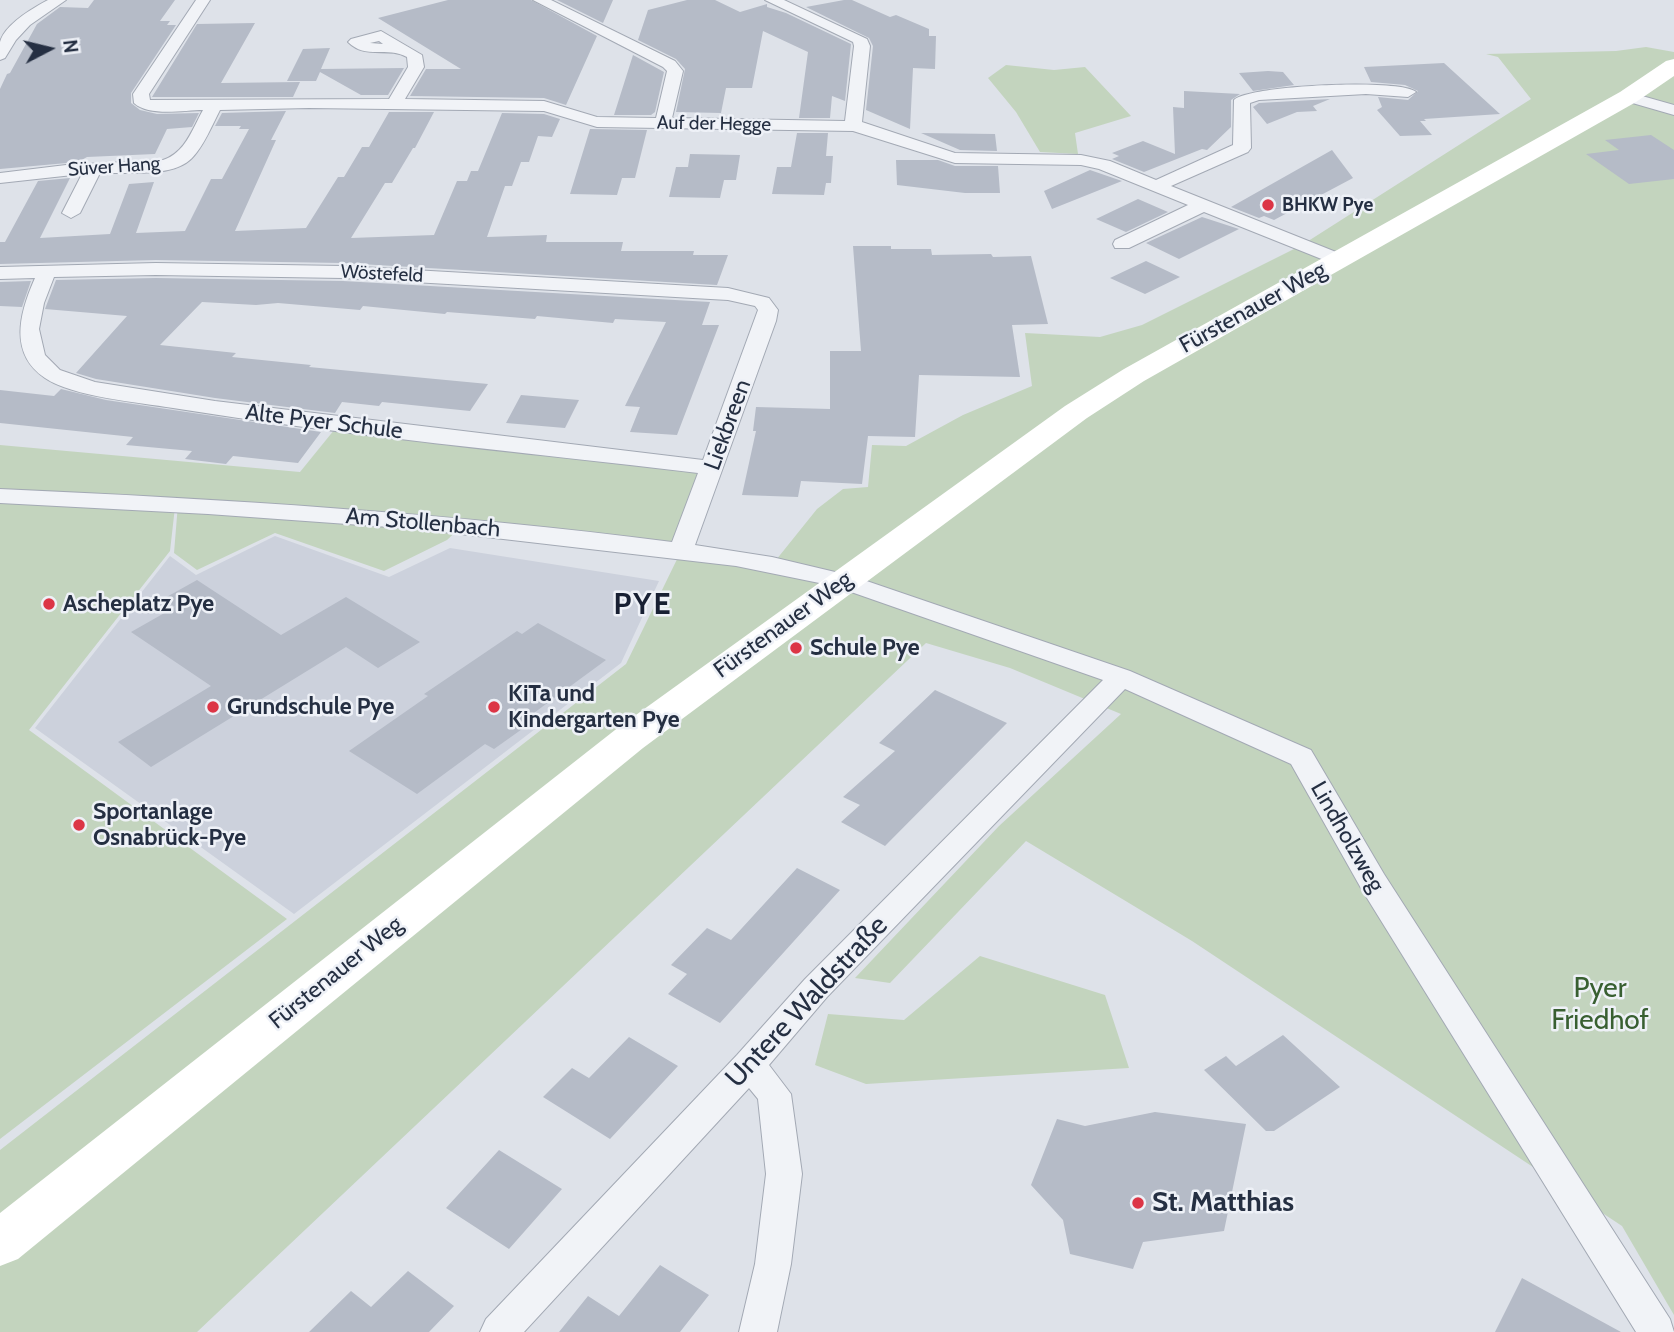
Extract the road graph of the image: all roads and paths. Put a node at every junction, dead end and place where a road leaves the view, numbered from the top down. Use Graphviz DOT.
graph roads {
  1 [pos="59,0"];
  2 [pos="203,0"];
  3 [pos="540,0"];
  4 [pos="772,0"];
  5 [pos="401,47"];
  6 [pos="0,55"];
  7 [pos="1674,65"];
  8 [pos="1408,92"];
  9 [pos="1628,97"];
  10 [pos="394,104"];
  11 [pos="214,105"];
  12 [pos="1674,110"];
  13 [pos="663,122"];
  14 [pos="853,126"];
  15 [pos="93,169"];
  16 [pos="0,178"];
  17 [pos="1156,186"];
  18 [pos="1203,205"];
  19 [pos="71,213"];
  20 [pos="1122,244"];
  21 [pos="1339,260"];
  22 [pos="47,271"];
  23 [pos="0,274"];
  24 [pos="762,302"];
  25 [pos="712,468"];
  26 [pos="0,496"];
  27 [pos="682,548"];
  28 [pos="843,581"];
  29 [pos="1121,677"];
  30 [pos="749,1065"];
  31 [pos="0,1243"];
  32 [pos="499,1332"];
  33 [pos="758,1332"];
  34 [pos="1657,1332"];
  1 -- 6 [label="street"];
  2 -- 11 [label="street"];
  3 -- 13 [label="street"];
  4 -- 14 [label="street"];
  5 -- 10 [label="street"];
  7 -- 9 [label="street, Fürstenauer Weg"];
  8 -- 17 [label="street"];
  9 -- 12 [label="street"];
  9 -- 21 [label="street, Fürstenauer Weg"];
  10 -- 11 [label="street, Auf der Hegge"];
  10 -- 13 [label="street, Auf der Hegge"];
  11 -- 15 [label="street, Süver Hang"];
  13 -- 14 [label="street, Auf der Hegge"];
  14 -- 17 [label="street, Auf der Hegge"];
  15 -- 16 [label="street, Süver Hang"];
  15 -- 19 [label="street"];
  17 -- 18 [label="street, Auf der Hegge"];
  18 -- 20 [label="street"];
  18 -- 21 [label="street, Auf der Hegge"];
  21 -- 28 [label="street, Fürstenauer Weg"];
  22 -- 23 [label="street, Wöstefeld"];
  22 -- 24 [label="street, Wöstefeld"];
  22 -- 25 [label="street, Alte Pyer Schule"];
  24 -- 25 [label="street, Liekbreen"];
  25 -- 27 [label="street, Liekbreen"];
  26 -- 27 [label="street, Am Stollenbach"];
  27 -- 28 [label="street, Am Stollenbach"];
  28 -- 29 [label="street, Lindholzweg"];
  28 -- 31 [label="street, Fürstenauer Weg"];
  29 -- 30 [label="street, Untere Waldstraße"];
  29 -- 34 [label="street, Lindholzweg"];
  30 -- 32 [label="street, Untere Waldstraße"];
  30 -- 33 [label="street"];
}
